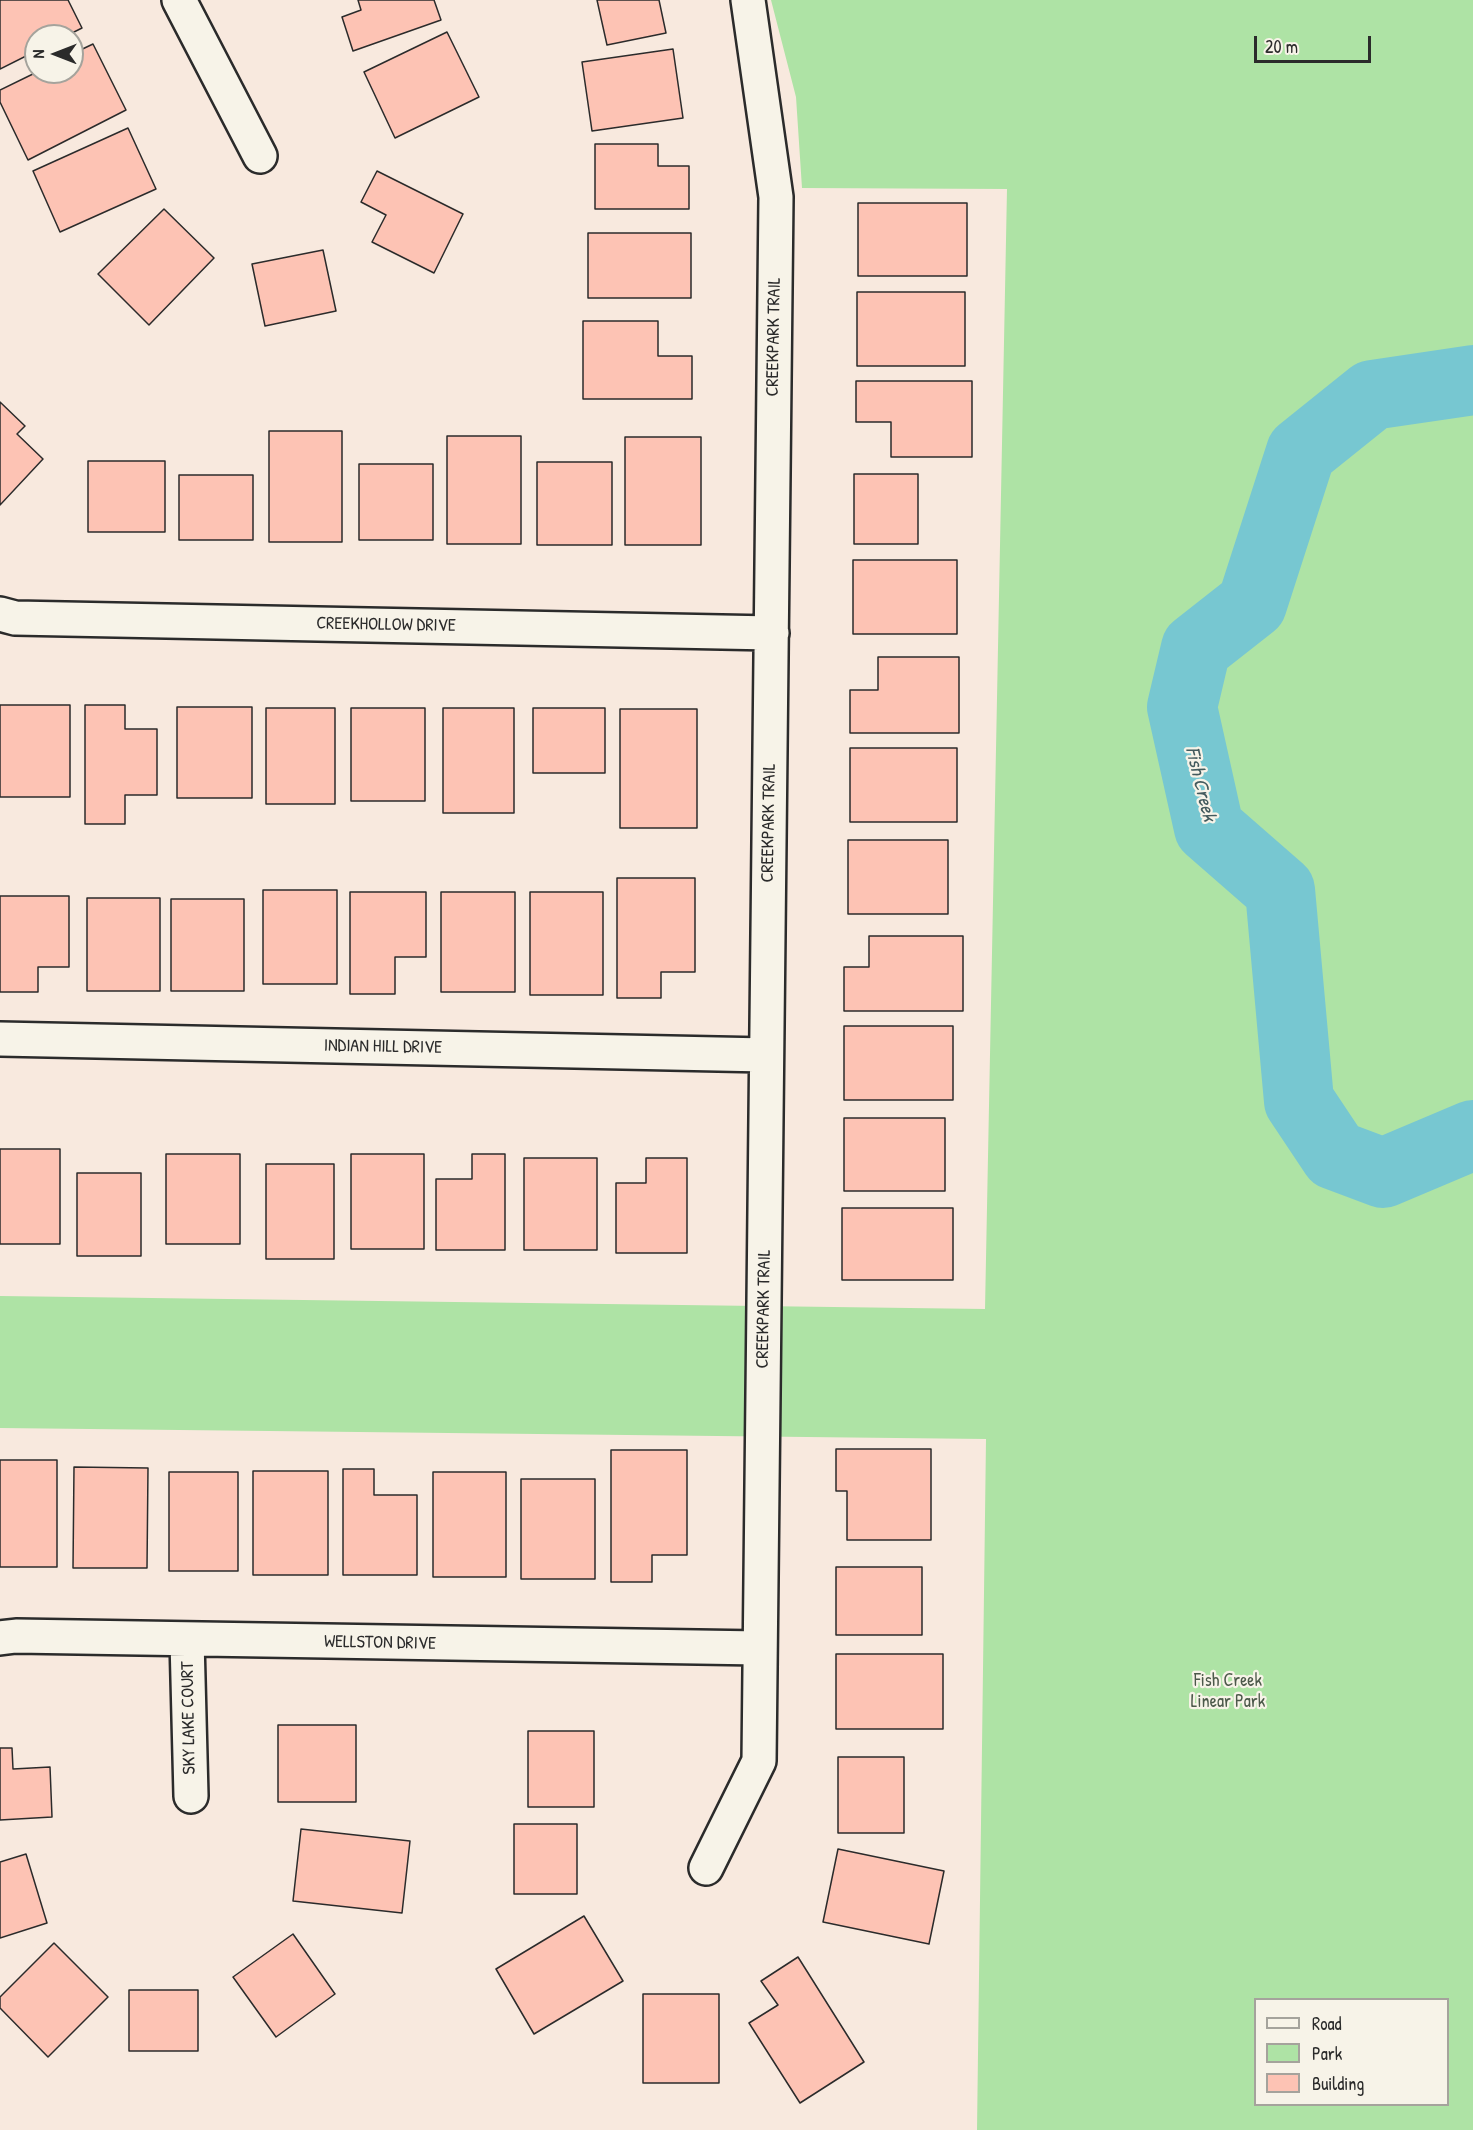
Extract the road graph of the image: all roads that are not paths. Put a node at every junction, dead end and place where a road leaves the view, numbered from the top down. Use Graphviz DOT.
graph roads {
  1 [pos="179,0"];
  2 [pos="748,0"];
  3 [pos="260,156"];
  4 [pos="0,614"];
  5 [pos="772,633"];
  6 [pos="0,1039"];
  7 [pos="766,1056"];
  8 [pos="0,1638"];
  9 [pos="187,1640"];
  10 [pos="760,1648"];
  11 [pos="191,1796"];
  12 [pos="706,1868"];
  1 -- 3 [label="street"];
  2 -- 5 [label="street, CREEKPARK TRAIL"];
  4 -- 5 [label="street, CREEKHOLLOW DRIVE"];
  5 -- 7 [label="street, CREEKPARK TRAIL"];
  6 -- 7 [label="street, INDIAN HILL DRIVE"];
  7 -- 10 [label="street, CREEKPARK TRAIL"];
  8 -- 9 [label="street, WELLSTON DRIVE"];
  9 -- 10 [label="street, WELLSTON DRIVE"];
  9 -- 11 [label="street, SKY LAKE COURT"];
  10 -- 12 [label="street, CREEKPARK TRAIL"];
}
